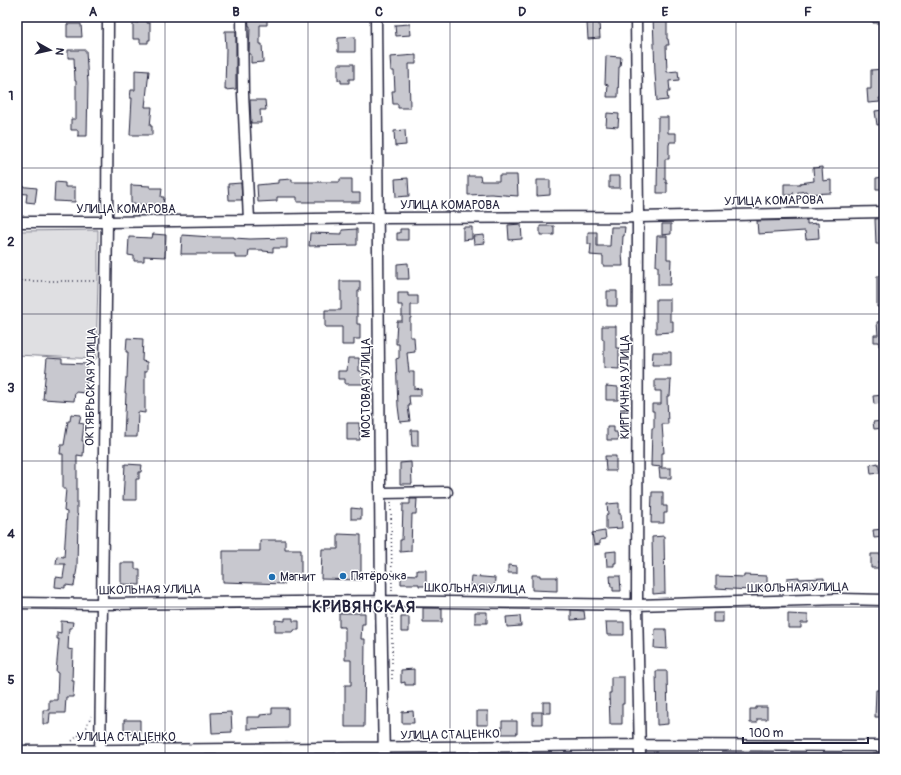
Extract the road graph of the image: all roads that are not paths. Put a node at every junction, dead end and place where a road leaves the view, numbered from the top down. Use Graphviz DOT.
graph roads {
  1 [pos="108,17"];
  2 [pos="242,17"];
  3 [pos="376,17"];
  4 [pos="636,17"];
  5 [pos="884,212"];
  6 [pos="638,217"];
  7 [pos="378,218"];
  8 [pos="249,220"];
  9 [pos="17,222"];
  10 [pos="107,222"];
  11 [pos="447,492"];
  12 [pos="380,493"];
  13 [pos="884,600"];
  14 [pos="381,601"];
  15 [pos="17,604"];
  16 [pos="101,604"];
  17 [pos="637,605"];
  18 [pos="640,746"];
  19 [pos="884,746"];
  20 [pos="17,751"];
  21 [pos="384,753"];
  22 [pos="100,754"];
  23 [pos="640,758"];
  1 -- 10 [label="street, ОКТЯБРЬСКАЯ УЛИЦА"];
  2 -- 8 [label="street"];
  3 -- 7 [label="street, МОСТОВАЯ УЛИЦА"];
  4 -- 6 [label="street, КИРПИЧНАЯ УЛИЦА"];
  5 -- 6 [label="street, УЛИЦА КОМАРОВА"];
  6 -- 7 [label="street, УЛИЦА КОМАРОВА"];
  6 -- 17 [label="street, КИРПИЧНАЯ УЛИЦА"];
  7 -- 8 [label="street, УЛИЦА КОМАРОВА"];
  7 -- 12 [label="street, МОСТОВАЯ УЛИЦА"];
  8 -- 10 [label="street, УЛИЦА КОМАРОВА"];
  9 -- 10 [label="street, УЛИЦА КОМАРОВА"];
  10 -- 16 [label="street, ОКТЯБРЬСКАЯ УЛИЦА"];
  11 -- 12 [label="street"];
  12 -- 14 [label="street, МОСТОВАЯ УЛИЦА"];
  13 -- 17 [label="street, ШКОЛЬНАЯ УЛИЦА"];
  14 -- 16 [label="street, ШКОЛЬНАЯ УЛИЦА"];
  14 -- 17 [label="street, ШКОЛЬНАЯ УЛИЦА"];
  14 -- 21 [label="street, МОСТОВАЯ УЛИЦА"];
  15 -- 16 [label="street, ШКОЛЬНАЯ УЛИЦА"];
  16 -- 22 [label="street, ОКТЯБРЬСКАЯ УЛИЦА"];
  17 -- 18 [label="street, КИРПИЧНАЯ УЛИЦА"];
  18 -- 19 [label="street, УЛИЦА СТАЦЕНКО"];
  18 -- 21 [label="street, УЛИЦА СТАЦЕНКО"];
  18 -- 23 [label="street, КИРПИЧНАЯ УЛИЦА"];
  20 -- 22 [label="street, УЛИЦА СТАЦЕНКО"];
  21 -- 22 [label="street, УЛИЦА СТАЦЕНКО"];
}
